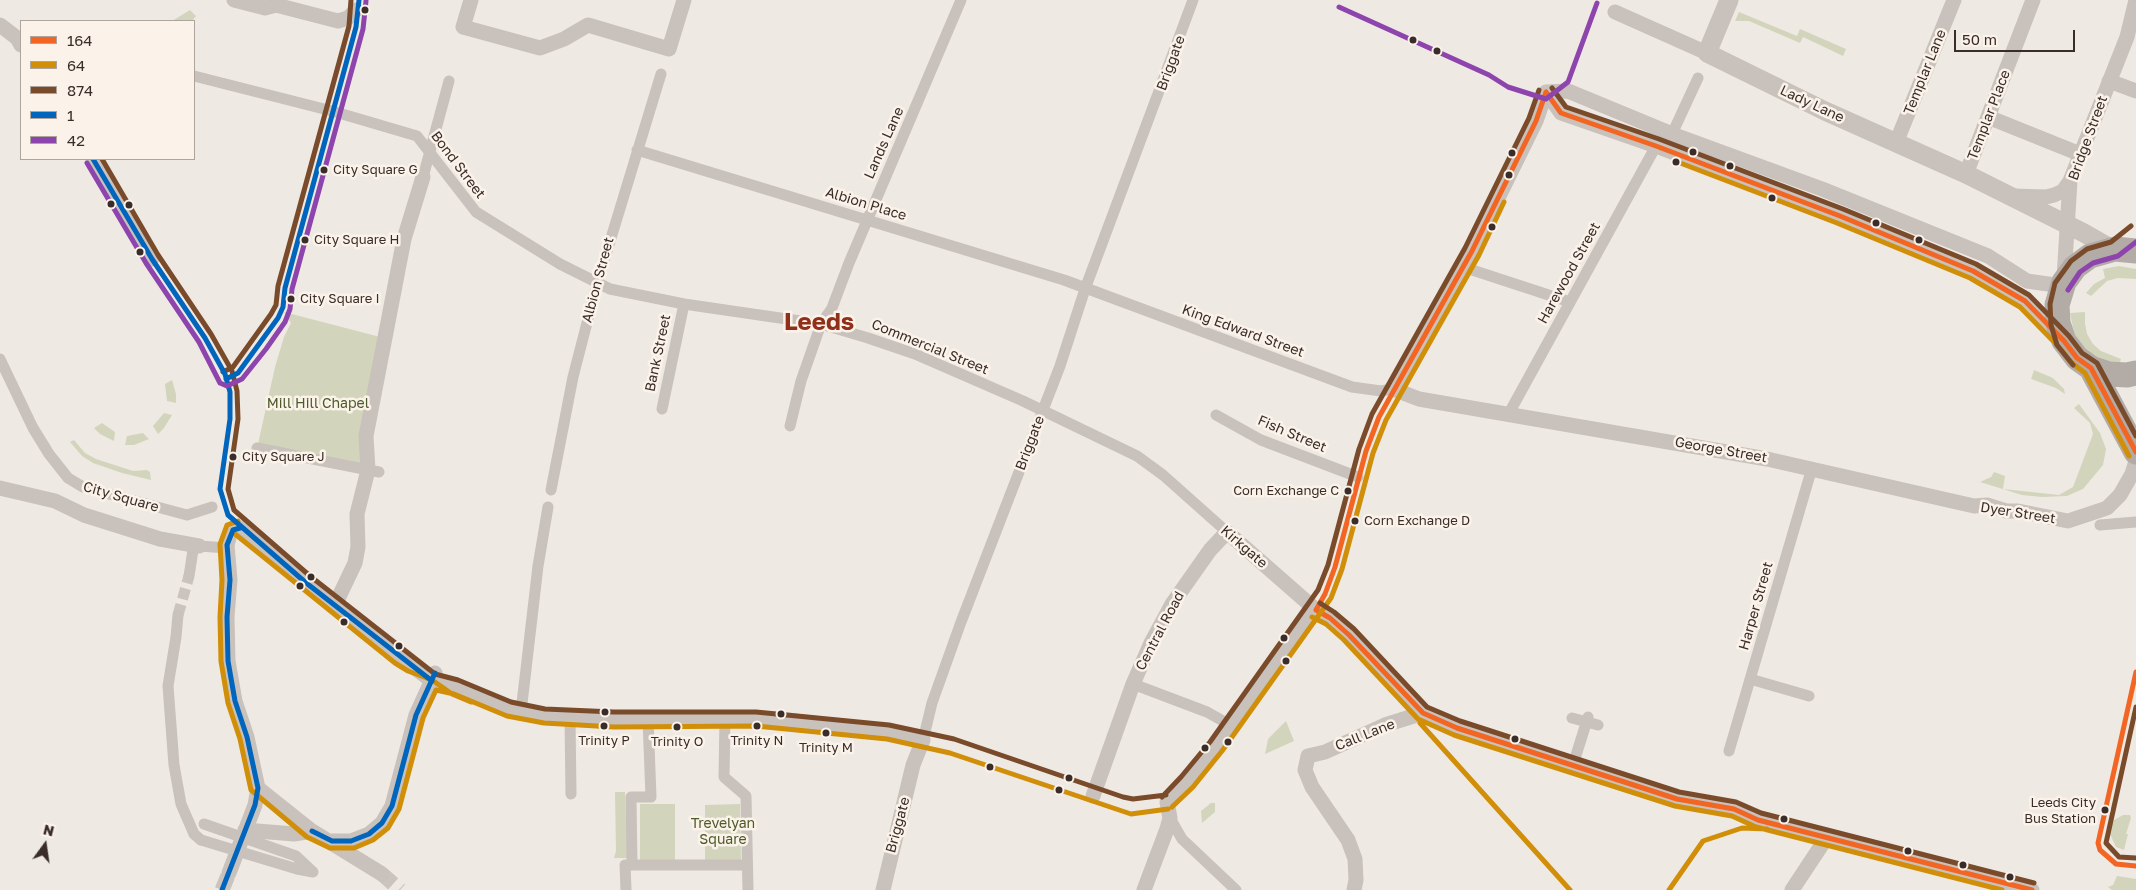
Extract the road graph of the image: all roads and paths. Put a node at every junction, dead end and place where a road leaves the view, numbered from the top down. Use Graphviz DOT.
graph roads {
  1 [pos="234,0"];
  2 [pos="470,0"];
  3 [pos="684,0"];
  4 [pos="962,0"];
  5 [pos="1193,0"];
  6 [pos="1728,0"];
  7 [pos="1954,0"];
  8 [pos="2033,0"];
  9 [pos="2136,0"];
  10 [pos="356,10"];
  11 [pos="1615,12"];
  12 [pos="0,24"];
  13 [pos="2131,39"];
  14 [pos="20,43"];
  15 [pos="1707,53"];
  16 [pos="661,74"];
  17 [pos="195,76"];
  18 [pos="1698,78"];
  19 [pos="449,81"];
  20 [pos="2109,81"];
  21 [pos="2136,91"];
  22 [pos="1546,92"];
  23 [pos="1988,117"];
  24 [pos="1672,134"];
  25 [pos="1896,143"];
  26 [pos="1656,146"];
  27 [pos="637,150"];
  28 [pos="430,153"];
  29 [pos="2080,154"];
  30 [pos="94,160"];
  31 [pos="1966,174"];
  32 [pos="422,177"];
  33 [pos="2070,181"];
  34 [pos="2009,196"];
  35 [pos="867,220"];
  36 [pos="2068,225"];
  37 [pos="2136,232"];
  38 [pos="2121,250"];
  39 [pos="152,259"];
  40 [pos="1463,267"];
  41 [pos="597,284"];
  42 [pos="2063,284"];
  43 [pos="1086,289"];
  44 [pos="1570,302"];
  45 [pos="684,304"];
  46 [pos="821,324"];
  47 [pos="2064,341"];
  48 [pos="0,359"];
  49 [pos="2091,368"];
  50 [pos="2136,372"];
  51 [pos="1393,390"];
  52 [pos="662,409"];
  53 [pos="1043,410"];
  54 [pos="1216,415"];
  55 [pos="1508,415"];
  56 [pos="790,426"];
  57 [pos="257,448"];
  58 [pos="2136,452"];
  59 [pos="2136,460"];
  60 [pos="1812,468"];
  61 [pos="373,471"];
  62 [pos="1358,477"];
  63 [pos="0,488"];
  64 [pos="550,490"];
  65 [pos="1932,495"];
  66 [pos="212,507"];
  67 [pos="548,507"];
  68 [pos="2136,522"];
  69 [pos="2100,525"];
  70 [pos="1227,532"];
  71 [pos="199,546"];
  72 [pos="227,546"];
  73 [pos="188,576"];
  74 [pos="335,605"];
  75 [pos="1316,610"];
  76 [pos="178,615"];
  77 [pos="434,677"];
  78 [pos="1750,679"];
  79 [pos="1133,684"];
  80 [pos="1809,696"];
  81 [pos="521,712"];
  82 [pos="1423,713"];
  83 [pos="570,718"];
  84 [pos="726,718"];
  85 [pos="1572,718"];
  86 [pos="648,719"];
  87 [pos="1587,720"];
  88 [pos="1232,726"];
  89 [pos="1598,726"];
  90 [pos="923,740"];
  91 [pos="1728,751"];
  92 [pos="1573,765"];
  93 [pos="258,788"];
  94 [pos="572,794"];
  95 [pos="1093,796"];
  96 [pos="1170,818"];
  97 [pos="190,826"];
  98 [pos="245,830"];
  99 [pos="312,831"];
  100 [pos="1827,837"];
  101 [pos="332,841"];
  102 [pos="632,864"];
  103 [pos="747,865"];
  104 [pos="229,873"];
  105 [pos="382,874"];
  106 [pos="2016,888"];
  107 [pos="626,890"];
  108 [pos="748,890"];
  109 [pos="883,890"];
  110 [pos="1144,890"];
  111 [pos="1236,890"];
  112 [pos="1354,890"];
  113 [pos="1792,890"];
  114 [pos="2032,890"];
  1 -- 10 [label="street"];
  2 -- 3 [label="street"];
  4 -- 35 [label="street, Lands Lane"];
  5 -- 43 [label="street, Briggate"];
  6 -- 15 [label="street"];
  7 -- 25 [label="street, Templar Lane"];
  8 -- 23 [label="street, Templar Place"];
  9 -- 13 [label="street, Bridge Street"];
  11 -- 15 [label="street, Lady Lane"];
  12 -- 14 [label="street"];
  13 -- 20 [label="street, Bridge Street"];
  15 -- 25 [label="street, Lady Lane"];
  16 -- 27 [label="street, Albion Street"];
  17 -- 28 [label="street, Bond Street"];
  18 -- 24 [label="street"];
  19 -- 28 [label="street"];
  20 -- 21 [label="street"];
  20 -- 29 [label="street, Bridge Street"];
  22 -- 24 [label="street"];
  22 -- 26 [label="street"];
  22 -- 40 [label="street"];
  23 -- 29 [label="street"];
  23 -- 31 [label="street, Templar Place"];
  24 -- 42 [label="street"];
  25 -- 31 [label="street, Lady Lane"];
  26 -- 44 [label="street, Harewood Street"];
  26 -- 47 [label="street"];
  27 -- 35 [label="street, Albion Place"];
  27 -- 41 [label="street, Albion Street"];
  28 -- 32 [label="street"];
  28 -- 41 [label="street, Bond Street"];
  29 -- 33 [label="street, Bridge Street"];
  30 -- 39 [label="street"];
  31 -- 34 [label="street, Lady Lane"];
  32 -- 61 [label="street"];
  33 -- 34 [label="street, Lady Lane"];
  33 -- 36 [label="street, Bridge Street"];
  34 -- 36 [label="street, Lady Lane"];
  35 -- 43 [label="street, Albion Place"];
  35 -- 46 [label="street, Lands Lane"];
  36 -- 38 [label="street, Lady Lane"];
  36 -- 42 [label="street, Bridge Street"];
  37 -- 38 [label="highway"];
  38 -- 42 [label="highway"];
  40 -- 44 [label="street"];
  40 -- 51 [label="street"];
  41 -- 45 [label="street, Commercial Street"];
  41 -- 64 [label="street, Albion Street"];
  42 -- 47 [label="highway"];
  43 -- 51 [label="street, King Edward Street"];
  43 -- 53 [label="street, Briggate"];
  44 -- 55 [label="street, Harewood Street"];
  45 -- 46 [label="street, Commercial Street"];
  45 -- 52 [label="street, Bank Street"];
  46 -- 53 [label="street, Commercial Street"];
  46 -- 56 [label="street, Lands Lane"];
  47 -- 49 [label="highway"];
  48 -- 66 [label="street, City Square"];
  49 -- 50 [label="highway"];
  49 -- 58 [label="highway"];
  51 -- 55 [label="street, George Street"];
  53 -- 70 [label="street, Kirkgate"];
  53 -- 90 [label="street, Briggate"];
  54 -- 62 [label="street, Fish Street"];
  55 -- 60 [label="street, George Street"];
  57 -- 61 [label="street"];
  59 -- 65 [label="street, Dyer Street"];
  60 -- 65 [label="street, George Street"];
  60 -- 78 [label="street, Harper Street"];
  61 -- 74 [label="street"];
  63 -- 71 [label="street, City Square"];
  67 -- 81 [label="street"];
  68 -- 69 [label="street"];
  70 -- 75 [label="street, Kirkgate"];
  70 -- 79 [label="street, Central Road"];
  71 -- 72 [label="street"];
  71 -- 73 [label="street"];
  72 -- 74 [label="street"];
  72 -- 93 [label="street"];
  74 -- 77 [label="street"];
  75 -- 82 [label="street, Kirkgate"];
  75 -- 88 [label="street"];
  76 -- 97 [label="street"];
  77 -- 81 [label="street"];
  77 -- 101 [label="street"];
  78 -- 80 [label="street"];
  78 -- 91 [label="street, Harper Street"];
  79 -- 88 [label="street, Central Road"];
  79 -- 95 [label="street, Central Road"];
  81 -- 83 [label="street"];
  82 -- 92 [label="street"];
  82 -- 112 [label="street, Call Lane"];
  83 -- 86 [label="street"];
  83 -- 94 [label="street"];
  84 -- 86 [label="street"];
  84 -- 90 [label="street"];
  84 -- 103 [label="street"];
  85 -- 87 [label="street"];
  86 -- 102 [label="street"];
  87 -- 89 [label="street"];
  87 -- 92 [label="street"];
  88 -- 96 [label="street"];
  90 -- 109 [label="street, Briggate"];
  92 -- 100 [label="street"];
  93 -- 98 [label="street"];
  93 -- 99 [label="street"];
  96 -- 110 [label="street"];
  96 -- 111 [label="street"];
  97 -- 97 [label="street, bridge"];
  98 -- 99 [label="street"];
  98 -- 104 [label="street"];
  99 -- 101 [label="street"];
  100 -- 106 [label="street"];
  100 -- 113 [label="street"];
  101 -- 105 [label="street"];
  102 -- 103 [label="street"];
  102 -- 107 [label="street"];
  103 -- 108 [label="street"];
  106 -- 114 [label="street"];
}
